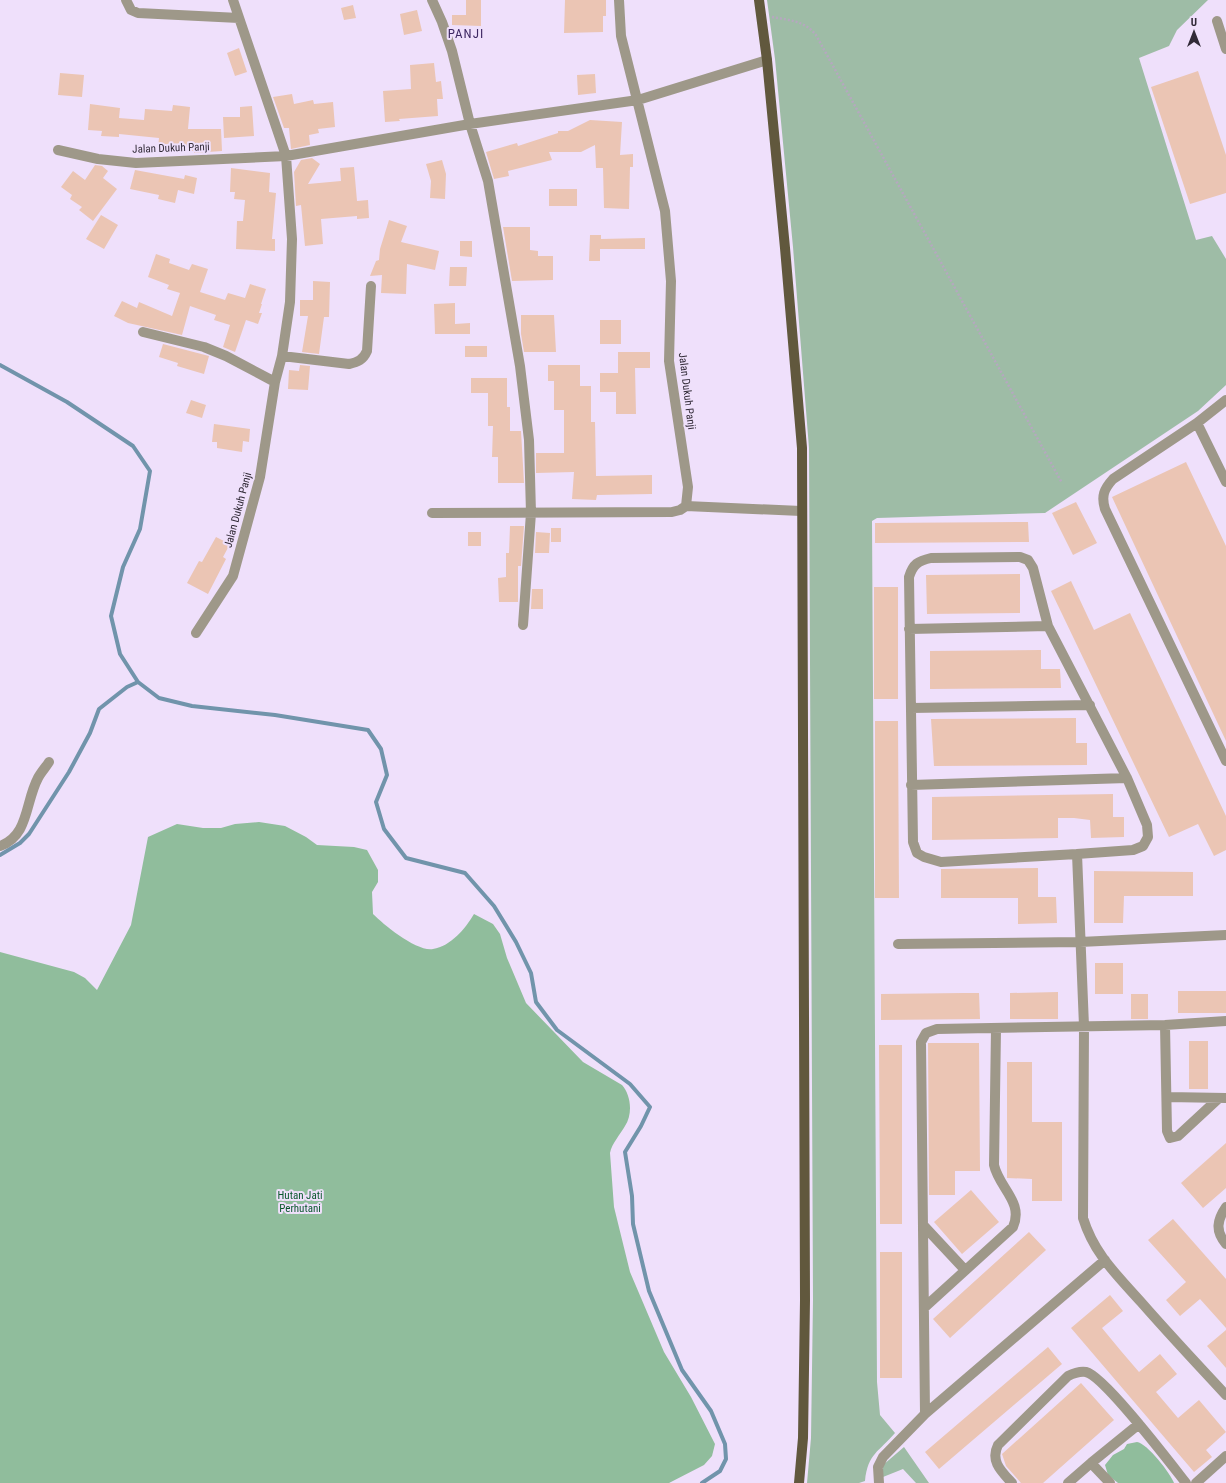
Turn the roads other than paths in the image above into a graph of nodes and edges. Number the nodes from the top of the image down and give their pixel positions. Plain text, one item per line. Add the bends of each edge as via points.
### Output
1 (126, 0) edge
2 (233, 0) edge
3 (432, 0) edge
4 (619, 0) edge
5 (759, 0) edge
6 (239, 18) junction
7 (1217, 21) dead end
8 (1226, 49) edge
9 (767, 60) junction
10 (638, 100) junction
11 (470, 124) junction
12 (58, 150) dead end
13 (286, 156) junction
14 (371, 286) dead end
15 (143, 332) dead end
16 (282, 356) junction
17 (275, 382) junction
18 (1226, 400) edge
19 (1197, 423) junction
20 (1226, 482) edge
21 (686, 506) junction
22 (801, 511) junction
23 (432, 513) dead end
24 (531, 513) junction
25 (523, 625) dead end
26 (1048, 626) junction
27 (909, 629) junction
28 (196, 633) dead end
29 (1090, 705) junction
30 (911, 708) junction
31 (1226, 761) edge
32 (49, 762) dead end
33 (1127, 778) junction
34 (911, 785) junction
35 (0, 846) edge
36 (1077, 854) junction
37 (1226, 935) edge
38 (1080, 942) junction
39 (898, 944) dead end
40 (1226, 1021) edge
41 (1165, 1025) junction
42 (1084, 1026) junction
43 (996, 1029) junction
44 (1167, 1097) junction
45 (1222, 1098) edge
46 (1226, 1207) edge
47 (924, 1226) junction
48 (1226, 1244) edge
49 (1105, 1260) junction
50 (965, 1270) junction
51 (924, 1307) junction
52 (1226, 1394) edge
53 (925, 1414) junction
54 (1139, 1424) junction
55 (1226, 1456) edge
56 (1091, 1464) junction
57 (799, 1483) edge
58 (879, 1483) edge
59 (1012, 1483) edge
60 (1068, 1483) edge
61 (1110, 1483) edge
62 (1186, 1483) edge
63 (1196, 1483) edge

1 - 6 street via 131,10 138,13
2 - 6 street, Jalan Dukuh Panji
3 - 11 street via 452,51
4 - 10 street via 622,36
5 - 9 main road
6 - 13 street, Jalan Dukuh Panji
7 - 8 street
9 - 10 street, Jalan Dukuh Panji
9 - 22 main road via 802,448
10 - 11 street, Jalan Dukuh Panji
10 - 21 street, Jalan Dukuh Panji via 665,211 671,281 669,361 688,487
11 - 13 street, Jalan Dukuh Panji
11 - 24 street via 488,181 520,366 529,440
12 - 13 street, Jalan Dukuh Panji via 98,159 136,163
13 - 16 street, Jalan Dukuh Panji via 292,239 290,302
14 - 16 street via 367,351 364,358 349,364
15 - 17 street via 204,347
16 - 17 street, Jalan Dukuh Panji
17 - 28 street, Jalan Dukuh Panji via 260,477 233,576
18 - 19 street
19 - 20 street
19 - 31 street via 1114,479 1106,487 1103,501
21 - 22 street
21 - 24 street via 672,512
22 - 57 main road via 805,1300 804,1438
23 - 24 street
24 - 25 street
26 - 27 street
26 - 27 street via 1033,568 1028,560 1020,557 931,558 918,561 912,567 909,577
26 - 29 street
27 - 30 street
29 - 30 street
29 - 33 street
30 - 34 street
32 - 35 street via 38,778 16,838
33 - 34 street
33 - 36 street via 1147,825 1148,837 1143,846 1133,850
34 - 36 street via 913,842 917,853 924,857 941,862
36 - 38 street
37 - 38 street
38 - 39 street
38 - 42 street
40 - 41 street
41 - 42 street
41 - 44 street
42 - 43 street
42 - 49 street via 1083,1218 1089,1237
43 - 47 street via 937,1029 926,1033 921,1042
43 - 50 street via 994,1165 996,1177 1012,1199 1016,1218 1013,1227
44 - 45 street
44 - 45 street via 1167,1131 1170,1138 1178,1136
46 - 48 street via 1219,1217 1218,1230
47 - 50 street
47 - 51 street
49 - 52 street
49 - 53 street
50 - 51 street
51 - 53 street
53 - 58 street via 883,1457 878,1467
54 - 56 street
54 - 59 street via 1097,1378 1087,1372 1077,1372 1068,1376 998,1445 994,1452 997,1466
54 - 62 street
55 - 63 street
56 - 60 street
56 - 61 street

